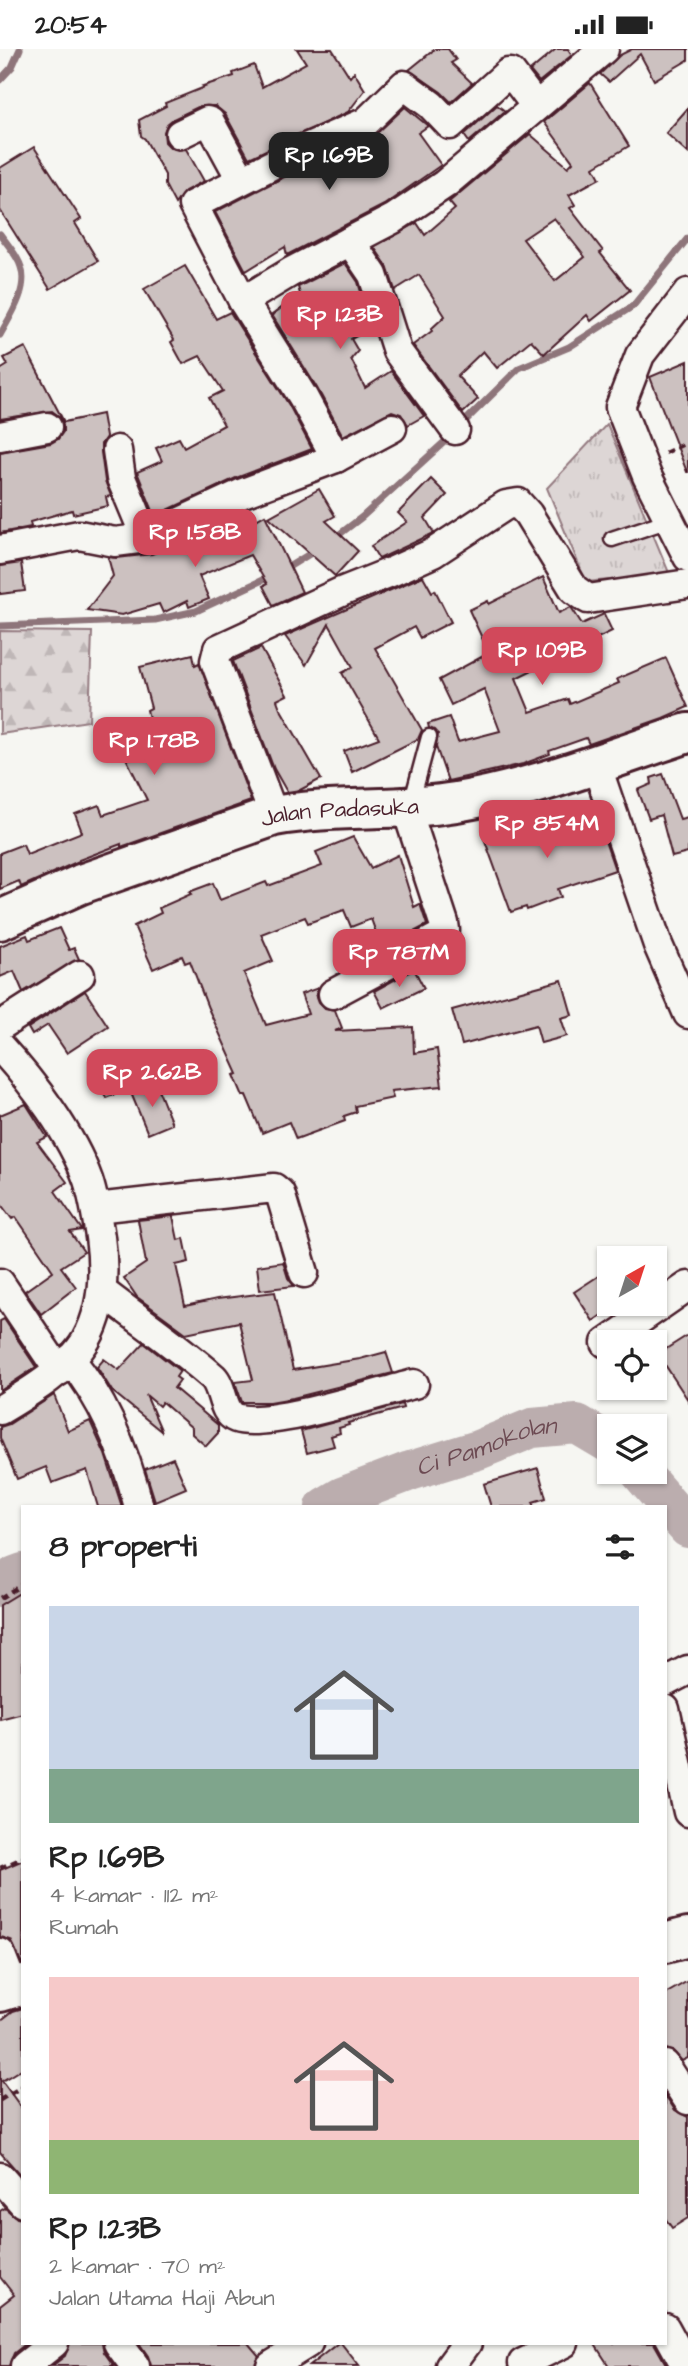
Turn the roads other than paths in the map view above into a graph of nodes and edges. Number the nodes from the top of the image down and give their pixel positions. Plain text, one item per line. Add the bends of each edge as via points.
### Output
1 (604, 49) edge
2 (536, 106) junction
3 (180, 134) dead end
4 (241, 179) junction
5 (350, 241) junction
6 (688, 293) edge
7 (243, 301) junction
8 (47, 427) dead end
9 (392, 429) dead end
10 (455, 430) dead end
11 (0, 436) edge
12 (117, 450) dead end
13 (336, 458) junction
14 (669, 520) junction
15 (146, 538) junction
16 (612, 539) dead end
17 (0, 550) edge
18 (688, 557) edge
19 (688, 585) edge
20 (688, 733) edge
21 (429, 737) dead end
22 (596, 764) junction
23 (410, 807) junction
24 (274, 816) junction
25 (0, 921) edge
26 (80, 975) dead end
27 (333, 994) dead end
28 (687, 1011) edge
29 (0, 1026) edge
30 (0, 1047) edge
31 (96, 1208) junction
32 (304, 1273) dead end
33 (0, 1283) edge
34 (688, 1286) edge
35 (103, 1292) junction
36 (625, 1330) edge
37 (64, 1365) junction
38 (414, 1384) dead end
39 (0, 1410) edge
40 (139, 1505) edge
41 (688, 1670) edge
42 (667, 1681) edge
43 (667, 1717) edge
44 (687, 1797) edge
45 (688, 1937) edge
46 (667, 1942) edge
47 (0, 1953) edge
48 (12, 1989) edge
49 (667, 2068) edge
50 (688, 2100) edge
51 (0, 2178) edge
52 (21, 2201) edge
53 (667, 2332) edge
54 (51, 2345) edge
55 (119, 2345) edge
56 (305, 2345) edge
57 (466, 2345) edge
58 (560, 2345) edge
59 (523, 2363) dead end
60 (25, 2366) edge
61 (135, 2366) edge
62 (271, 2366) edge
63 (450, 2366) edge
64 (686, 2366) edge

1 - 2 street
2 - 4 street via 508,73 450,125 404,85 366,122
2 - 5 street via 445,184
3 - 4 street via 211,122
4 - 7 street via 192,205
5 - 7 street
5 - 10 street via 373,275 397,351
6 - 14 street via 640,355 620,407
7 - 13 street
8 - 11 street
9 - 13 street
12 - 15 street via 121,478
13 - 15 street via 243,493
14 - 16 lane
14 - 18 street
15 - 17 street via 115,542 79,535
19 - 24 street via 588,599 574,589 518,503 506,505 433,553 218,649 215,661
20 - 22 street, Jalan Padasuka
21 - 23 lane
22 - 23 street, Jalan Padasuka via 492,794
22 - 28 street via 658,945
23 - 24 street, Jalan Padasuka
23 - 27 street via 445,930
24 - 25 street, Jalan Padasuka via 81,884
26 - 29 street
30 - 31 street via 48,1107 79,1160
31 - 32 street via 274,1188 280,1193
31 - 35 street
33 - 37 street
34 - 36 street
35 - 37 street via 85,1342
35 - 38 street via 215,1379 227,1409 236,1418 295,1415
37 - 39 street
37 - 40 street via 82,1373 112,1429
41 - 42 street
43 - 44 street
45 - 46 street
47 - 48 street
49 - 50 street
51 - 52 street
53 - 64 street
54 - 60 street
55 - 61 street
56 - 62 street
57 - 63 street
58 - 59 street

